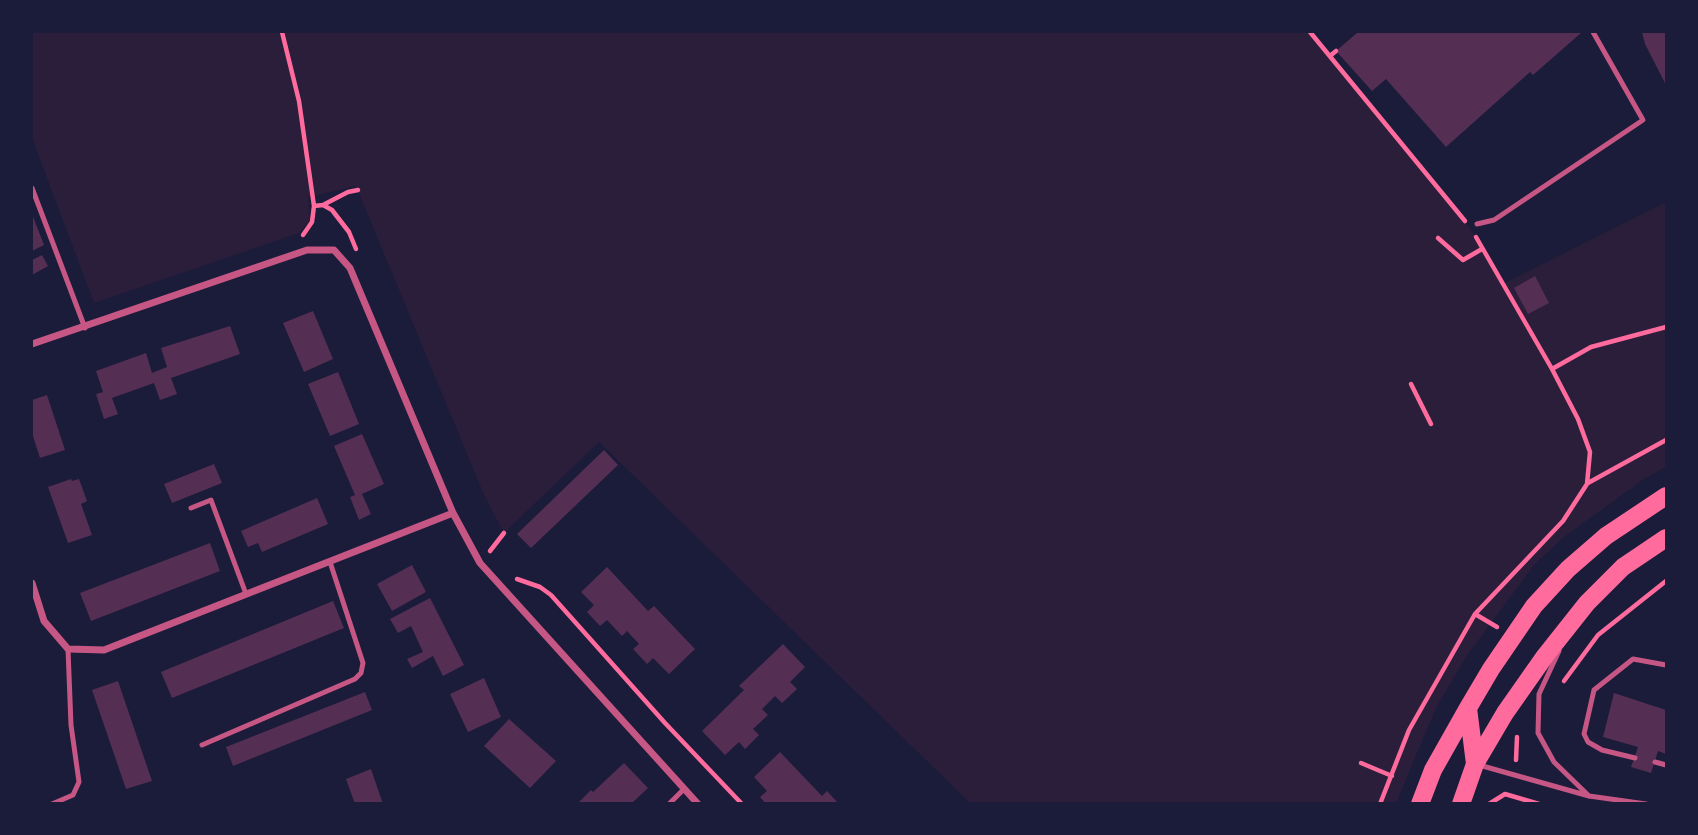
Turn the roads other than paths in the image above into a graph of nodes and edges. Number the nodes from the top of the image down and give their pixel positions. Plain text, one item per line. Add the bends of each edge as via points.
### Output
1 (1594, 32) edge
2 (32, 188) edge
3 (1476, 224) dead end
4 (85, 328) junction
5 (32, 344) edge
6 (1667, 496) edge
7 (191, 508) dead end
8 (453, 513) junction
9 (1667, 538) edge
10 (330, 562) junction
11 (32, 583) edge
12 (246, 594) junction
13 (1587, 603) junction
14 (68, 649) junction
15 (1667, 665) edge
16 (1468, 708) junction
17 (202, 745) dead end
18 (1634, 758) dead end
19 (1655, 762) dead end
20 (1475, 764) junction
21 (1667, 765) edge
22 (684, 789) junction
23 (1589, 796) junction
24 (52, 803) edge
25 (669, 803) edge
26 (698, 803) edge
27 (1420, 803) edge
28 (1461, 803) edge
29 (1646, 803) edge

1 - 3 lane via 1643,120 1494,220
2 - 4 lane
4 - 5 street
4 - 8 street via 307,250 334,250 351,268
6 - 16 main road via 1606,536 1568,569 1534,606
7 - 12 lane via 211,500
8 - 10 street
8 - 22 street via 480,563
9 - 13 main road via 1623,567
10 - 12 street
10 - 17 lane via 363,663 360,673
11 - 14 street via 44,621
12 - 14 street via 104,650
13 - 20 main road via 1545,656
13 - 23 lane via 1539,694 1538,733 1554,762
14 - 24 lane via 79,782 73,795
15 - 18 lane via 1633,659 1594,690 1584,734 1588,742
16 - 20 main road
16 - 27 main road via 1433,769
19 - 21 lane
20 - 23 lane
20 - 28 main road
22 - 25 lane
22 - 26 street
23 - 29 lane

